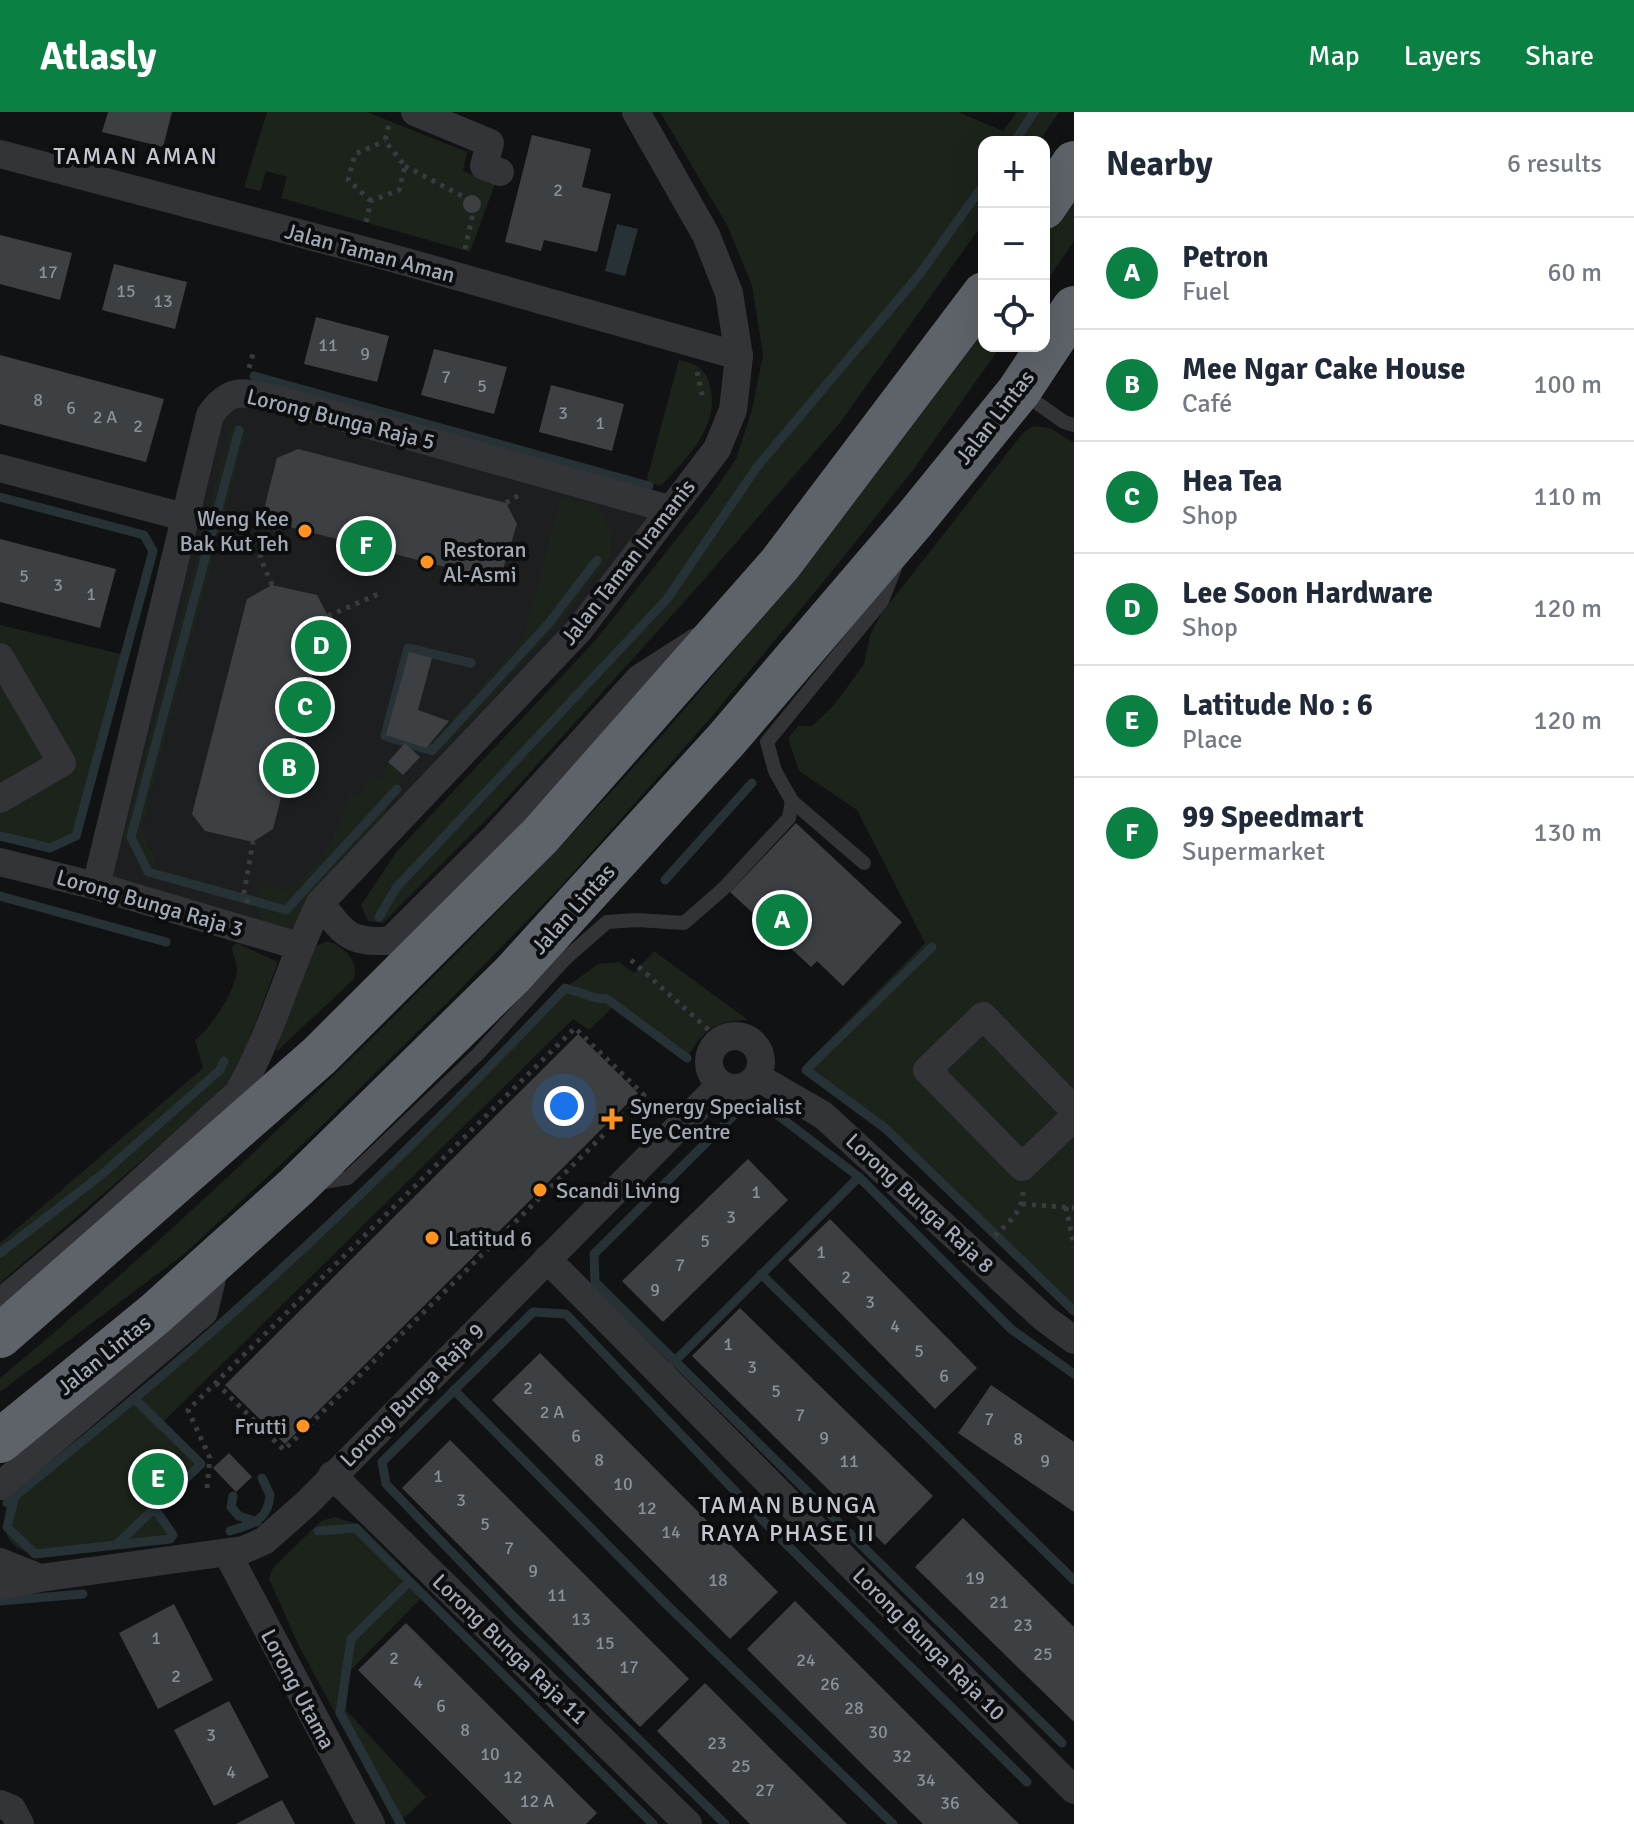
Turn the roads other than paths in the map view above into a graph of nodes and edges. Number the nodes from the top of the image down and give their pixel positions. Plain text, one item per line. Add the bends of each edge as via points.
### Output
1 (636, 112) edge
2 (403, 114) edge
3 (0, 154) edge
4 (1074, 163) edge
5 (500, 172) dead end
6 (1050, 198) edge
7 (978, 302) edge
8 (1074, 308) edge
9 (739, 356) junction
10 (1019, 391) junction
11 (1074, 425) edge
12 (0, 468) edge
13 (669, 509) junction
14 (184, 517) junction
15 (915, 519) junction
16 (729, 621) junction
17 (0, 657) edge
18 (0, 799) edge
19 (792, 801) junction
20 (0, 862) edge
21 (864, 863) dead end
22 (96, 886) junction
23 (320, 903) junction
24 (299, 946) junction
25 (757, 1077) junction
26 (720, 1085) junction
27 (1074, 1110) edge
28 (1074, 1117) edge
29 (296, 1187) junction
30 (217, 1257) junction
31 (547, 1259) junction
32 (0, 1303) edge
33 (155, 1314) junction
34 (0, 1336) edge
35 (1074, 1340) edge
36 (0, 1404) edge
37 (0, 1441) edge
38 (332, 1475) junction
39 (0, 1486) edge
40 (227, 1553) junction
41 (0, 1562) edge
42 (40, 1578) junction
43 (0, 1586) edge
44 (1074, 1790) edge
45 (0, 1804) edge
46 (20, 1824) edge
47 (371, 1824) edge
48 (688, 1824) edge

1 - 9 street, Jalan Taman Iramanis via 706,235 729,293
2 - 5 street via 490,143 484,166
3 - 9 street, Jalan Taman Aman
4 - 6 highway
7 - 16 highway via 780,564
8 - 10 highway, Jalan Lintas
9 - 13 street, Jalan Taman Iramanis via 733,410 717,449
10 - 11 lane
10 - 15 highway, Jalan Lintas
12 - 14 street
13 - 14 street, Lorong Bunga Raja 5 via 277,399 236,393 220,401 210,415
13 - 23 street, Jalan Taman Iramanis via 579,630
14 - 22 street, Lorong Bunga Raja 5
15 - 19 lane via 882,601 767,742
15 - 29 highway, Jalan Lintas via 726,740 512,975
16 - 23 street via 640,678 496,836 390,941 347,936
16 - 34 highway via 540,836 319,1056
17 - 18 street via 62,763
19 - 21 lane
19 - 29 lane via 789,818 693,916 684,923 607,922 348,1178
20 - 22 street, Lorong Bunga Raja 3
22 - 24 street, Lorong Bunga Raja 3
23 - 24 street, Jalan Taman Iramanis
24 - 32 street, Jalan Taman Iramanis via 259,1054 238,1093
25 - 26 street via 740,1089
25 - 26 street via 757,1047 740,1036 720,1040 709,1057 712,1077
25 - 35 street, Lorong Bunga Raja 8 via 823,1115
26 - 31 street, Lorong Bunga Raja 9
27 - 28 street via 983,1016 927,1070 1022,1167
29 - 30 highway, Jalan Lintas
30 - 33 highway, Jalan Lintas
30 - 39 street via 204,1312
31 - 38 street, Lorong Bunga Raja 9
31 - 44 street, Lorong Bunga Raja 10
33 - 36 highway
33 - 37 highway, Jalan Lintas
38 - 40 street, Lorong Bunga Raja 9 via 264,1541
38 - 48 street, Lorong Bunga Raja 11
40 - 42 street, Lorong Bunga Raja 9
40 - 47 street, Lorong Utama
41 - 42 street
42 - 43 street, Lorong Bunga Raja 9
45 - 46 street via 12,1809

